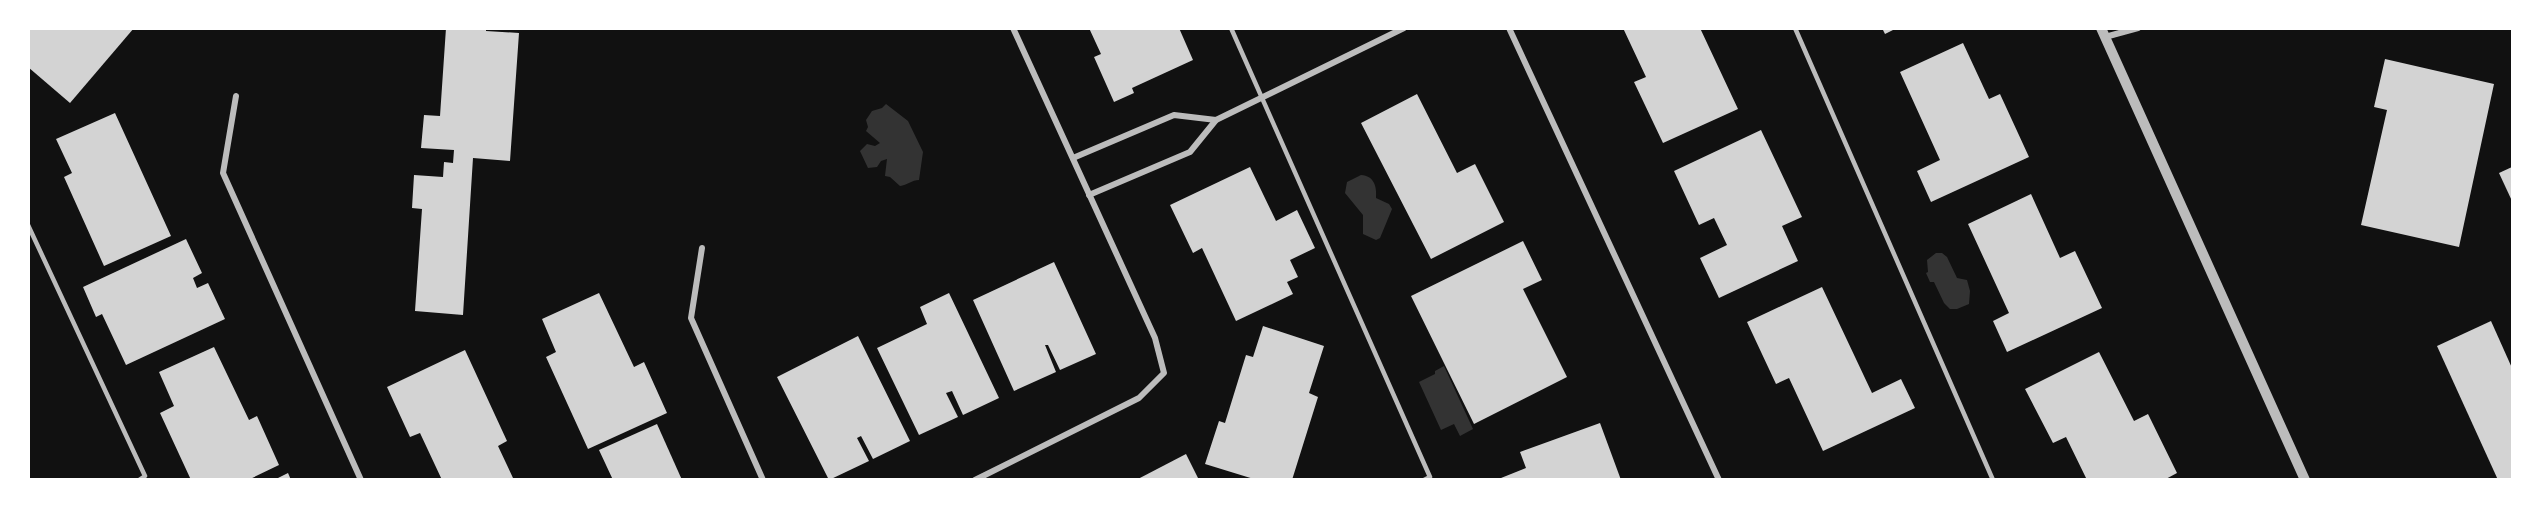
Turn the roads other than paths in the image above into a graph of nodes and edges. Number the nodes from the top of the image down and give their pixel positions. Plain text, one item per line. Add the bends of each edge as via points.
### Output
1 (1013, 28) edge
2 (1231, 28) edge
3 (1404, 28) edge
4 (1509, 28) edge
5 (1795, 28) edge
6 (2138, 28) edge
7 (2103, 33) edge
8 (236, 96) dead end
9 (1262, 97) junction
10 (1216, 120) junction
11 (1073, 158) junction
12 (1089, 195) junction
13 (28, 225) edge
14 (702, 248) dead end
15 (139, 480) edge
16 (361, 480) edge
17 (764, 480) edge
18 (975, 480) edge
19 (1424, 480) edge
20 (1719, 480) edge
21 (1992, 480) edge
22 (2305, 480) edge

1 - 11 street
2 - 9 lane
3 - 9 street
4 - 20 street
5 - 21 lane
6 - 7 street
7 - 22 street
8 - 16 street via 223,173
9 - 10 street
9 - 19 lane via 1430,477
10 - 11 street via 1174,115
10 - 12 street via 1190,152
11 - 12 street
12 - 18 street via 1155,338 1164,373 1139,398
13 - 15 lane via 145,476
14 - 17 street via 691,318

